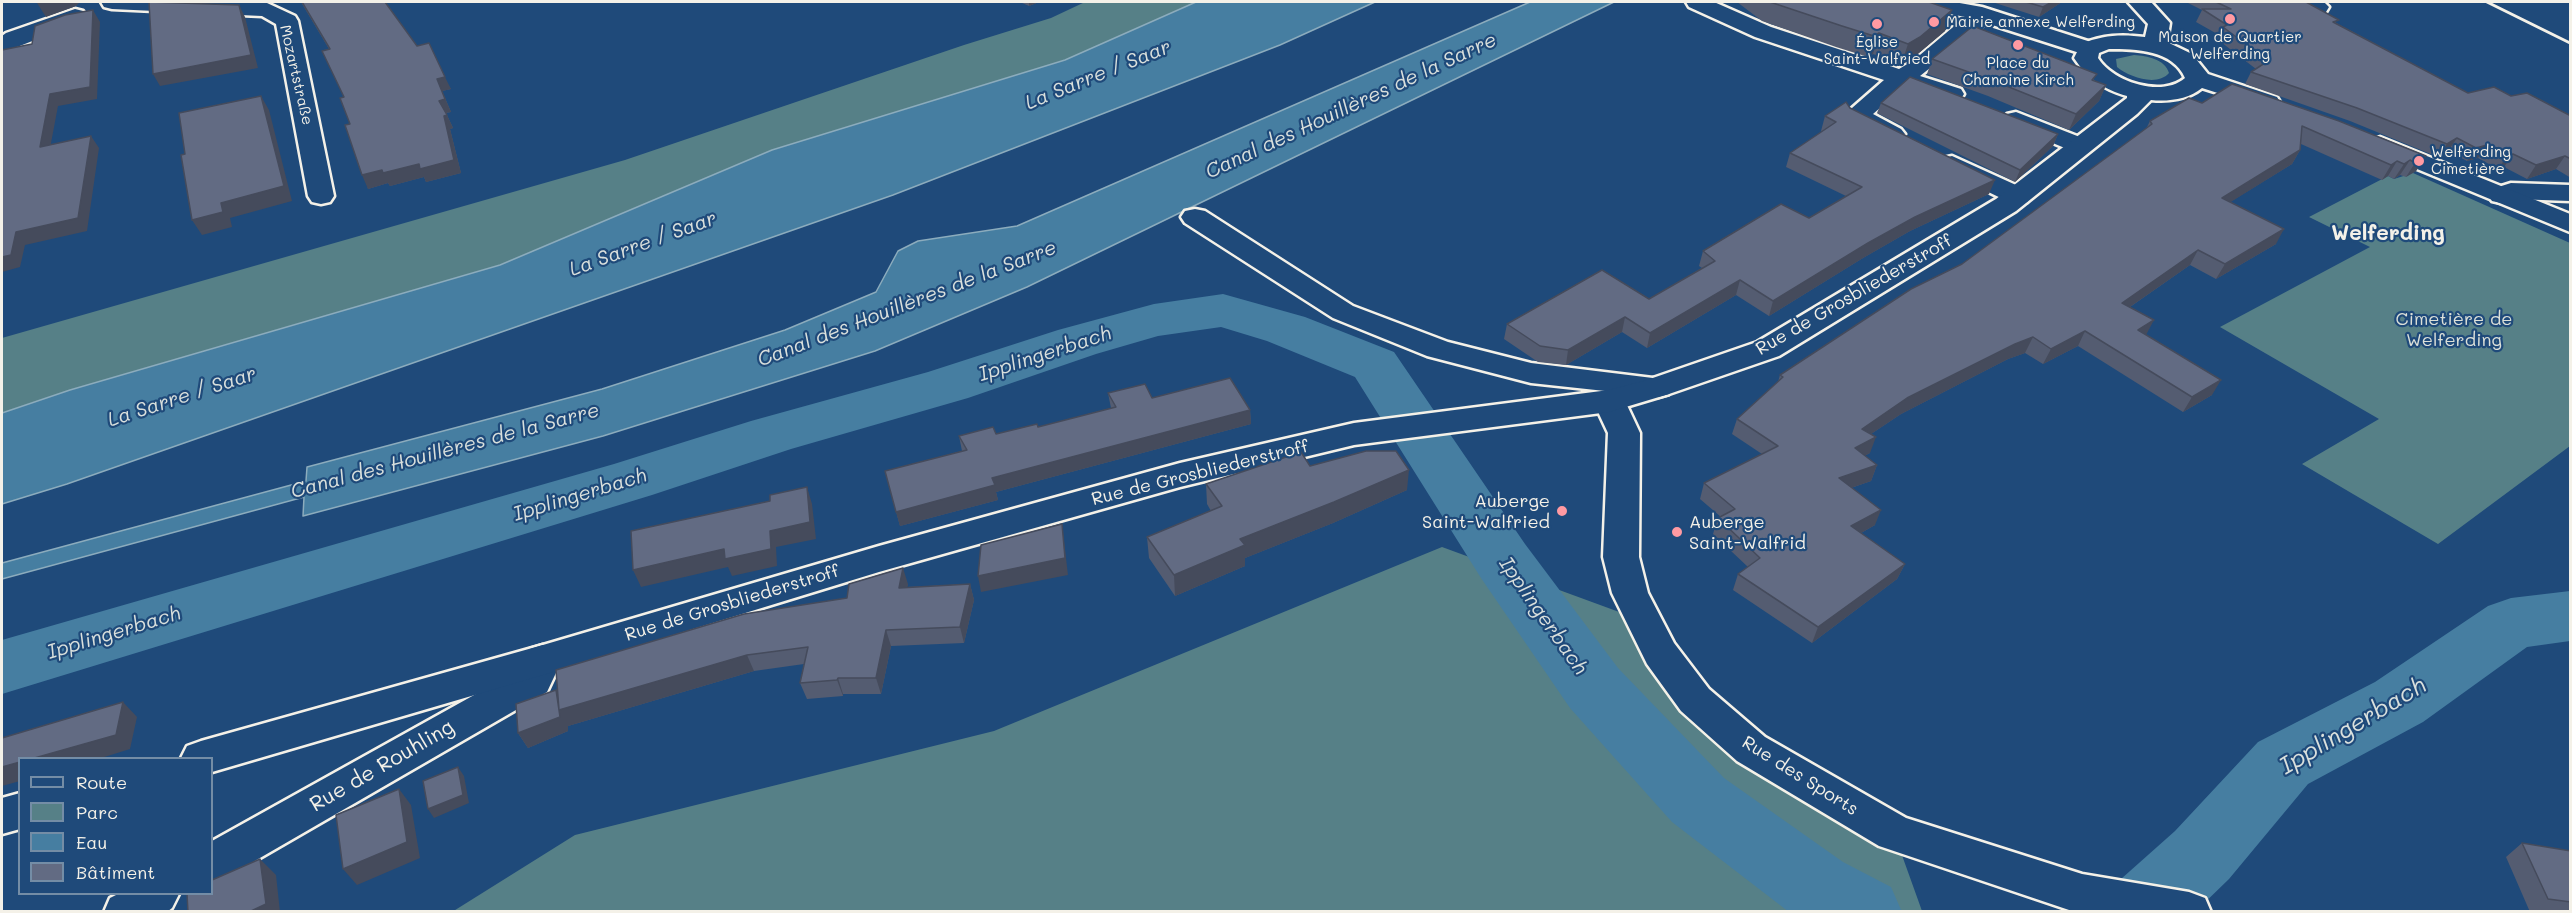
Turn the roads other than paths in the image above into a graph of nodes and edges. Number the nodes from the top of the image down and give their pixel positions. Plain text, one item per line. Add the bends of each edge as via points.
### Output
1 (113, 2) edge
2 (1924, 2) edge
3 (2139, 2) edge
4 (1707, 6) edge
5 (1981, 8) edge
6 (2, 46) edge
7 (2156, 47) junction
8 (2089, 49) junction
9 (1903, 76) junction
10 (2198, 79) junction
11 (2139, 91) junction
12 (2294, 112) edge
13 (2355, 136) edge
14 (2081, 146) junction
15 (2571, 193) edge
16 (2501, 195) junction
17 (321, 196) dead end
18 (2018, 196) junction
19 (1196, 217) dead end
20 (2571, 224) edge
21 (1658, 387) junction
22 (1609, 401) junction
23 (543, 660) junction
24 (208, 757) edge
25 (18, 812) edge
26 (2, 816) edge
27 (213, 862) edge
28 (155, 895) edge
29 (126, 912) edge
30 (2189, 912) edge

1 - 6 street via 14,38
1 - 17 street, Mozartstraße via 267,10 287,21
2 - 5 street
3 - 7 street via 2159,22
4 - 9 street via 1762,32
5 - 8 street
5 - 9 street via 1922,65
7 - 8 street via 2106,42
7 - 10 street via 2187,61
8 - 11 street via 2088,65 2096,73
9 - 14 street
9 - 18 street via 1856,115
10 - 11 street via 2192,87 2178,92
10 - 12 street
11 - 14 street, Rue de Grosbliederstroff via 2139,100
13 - 16 street
14 - 18 street, Rue de Grosbliederstroff
15 - 16 street via 2511,191
16 - 20 street
18 - 21 street, Rue de Grosbliederstroff via 1768,349
19 - 21 street via 1343,312 1438,349 1531,373
21 - 22 street, Rue de Grosbliederstroff
22 - 23 street, Rue de Grosbliederstroff via 1354,434 1180,475 879,559
22 - 30 street, Rue des Sports via 1624,434 1621,557 1630,593 1660,653 1695,700 1751,749 1894,833 2082,894
23 - 24 street, Rue de Grosbliederstroff
23 - 27 street, Rue de Rouhling via 533,681
25 - 26 street
28 - 29 street

